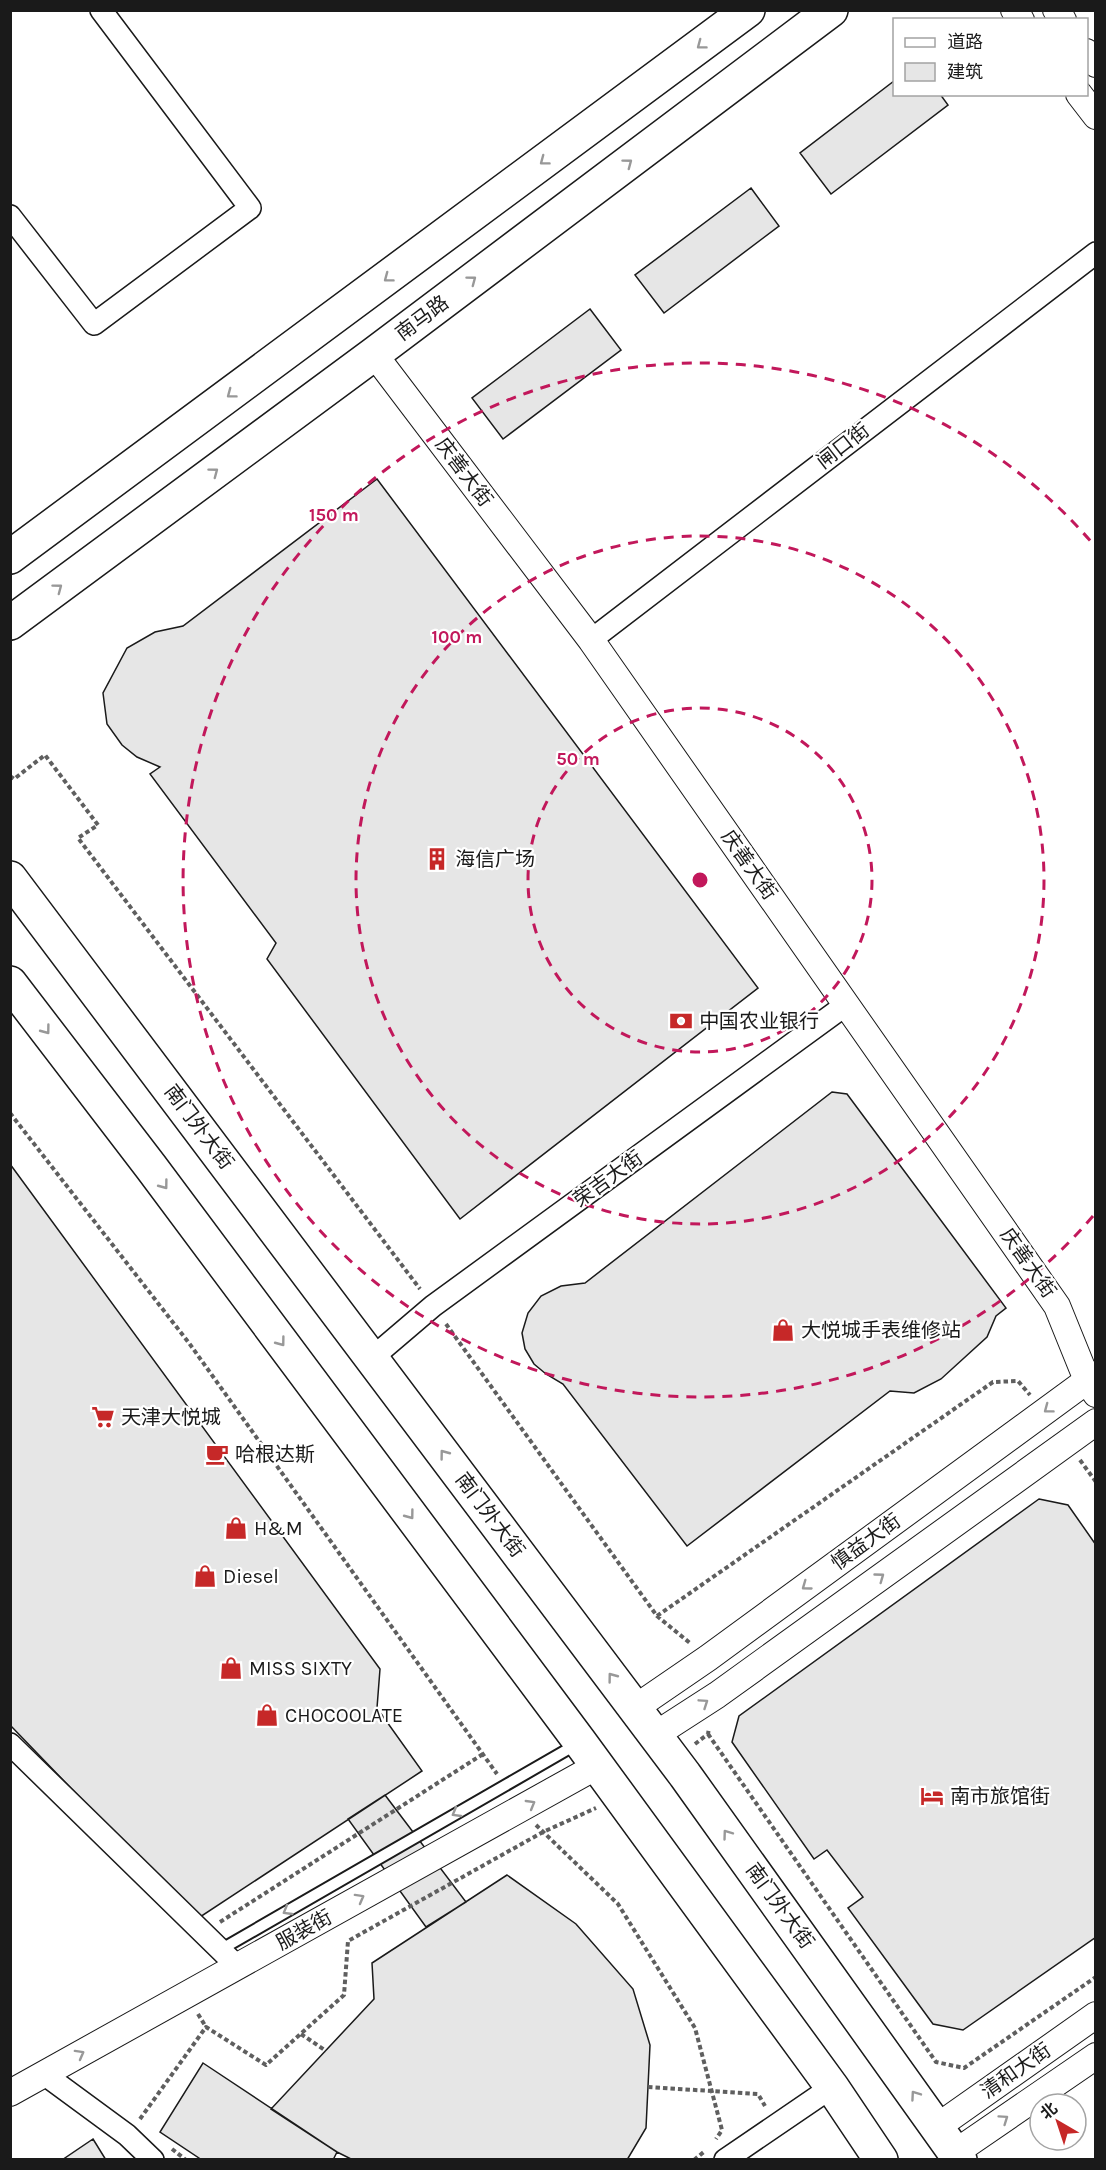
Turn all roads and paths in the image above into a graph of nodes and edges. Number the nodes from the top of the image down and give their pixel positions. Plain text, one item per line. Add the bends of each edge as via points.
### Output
1 (101, 10) edge
2 (748, 10) edge
3 (831, 10) edge
4 (1080, 96) edge
5 (1095, 116) edge
6 (10, 216) edge
7 (1095, 253) edge
8 (374, 354) junction
9 (10, 557) edge
10 (10, 623) edge
11 (591, 640) junction
12 (10, 776) edge
13 (10, 878) edge
14 (10, 984) edge
15 (847, 1005) junction
16 (10, 1113) edge
17 (433, 1306) junction
18 (372, 1358) junction
19 (1093, 1383) edge
20 (1045, 1412) junction
21 (1095, 1422) edge
22 (657, 1616) junction
23 (708, 1658) junction
24 (717, 1695) junction
25 (635, 1708) junction
26 (708, 1734) junction
27 (656, 1736) junction
28 (10, 1744) edge
29 (483, 1754) junction
30 (588, 1754) junction
31 (674, 1762) junction
32 (505, 1785) junction
33 (620, 1797) junction
34 (522, 1810) junction
35 (543, 1832) junction
36 (202, 1933) junction
37 (228, 1958) junction
38 (1095, 1977) edge
39 (1095, 2015) edge
40 (301, 2034) junction
41 (326, 2051) dead end
42 (1095, 2056) edge
43 (44, 2074) junction
44 (648, 2087) dead end
45 (832, 2087) junction
46 (712, 2091) junction
47 (10, 2093) edge
48 (137, 2124) dead end
49 (777, 2124) junction
50 (951, 2146) edge
51 (161, 2154) edge
52 (186, 2160) edge
53 (694, 2160) edge
54 (725, 2160) edge
55 (882, 2160) edge

1 - 6 street via 250,208 94,324
2 -> 9 main road
8 -> 3 main road, 南马路
4 - 5 street
7 - 11 street, 闸口街
10 -> 8 main road, 南马路
8 - 11 street, 庆善大街
11 - 15 street, 庆善大街
12 - 17 path via 14,780 45,755 98,825 78,838
13 - 18 main road, 南门外大街
14 -> 30 main road
15 - 17 street, 荣吉大街
15 - 19 street, 庆善大街 via 1057,1306
16 - 29 path via 189,1343
17 - 18 street, 荣吉大街
17 - 22 path
25 -> 18 main road, 南门外大街
19 -> 20 street, 慎益大街
20 - 22 path via 1018,1380 993,1382
20 -> 23 street, 慎益大街
24 -> 21 street, 慎益大街
22 - 23 path
23 - 25 street, 慎益大街
24 - 26 path
27 -> 24 street, 慎益大街
25 - 27 main road, 南门外大街
26 - 31 path
26 - 38 path via 936,2062 964,2068
27 - 31 main road, 南门外大街
28 - 36 street
29 - 32 path
29 - 36 path
30 - 32 lane
30 - 33 main road
34 -> 30 street, 服装街
50 -> 31 main road, 南门外大街
32 -> 37 lane
33 - 35 path
33 - 45 main road
34 - 35 path
37 -> 34 street, 服装街
35 - 40 path via 348,1941 344,1995
35 - 46 path via 618,1904 695,2028
36 - 37 street
43 -> 37 street, 服装街
39 - 50 street, 清和大街
40 - 41 path
40 - 48 path via 266,2066 206,2027
50 -> 42 street, 清和大街
43 - 47 street, 服装街
43 - 51 street
44 - 46 path
45 - 49 street
45 - 55 main road
46 - 49 path via 758,2094
46 - 53 path via 722,2130
49 - 54 street
51 - 52 path

